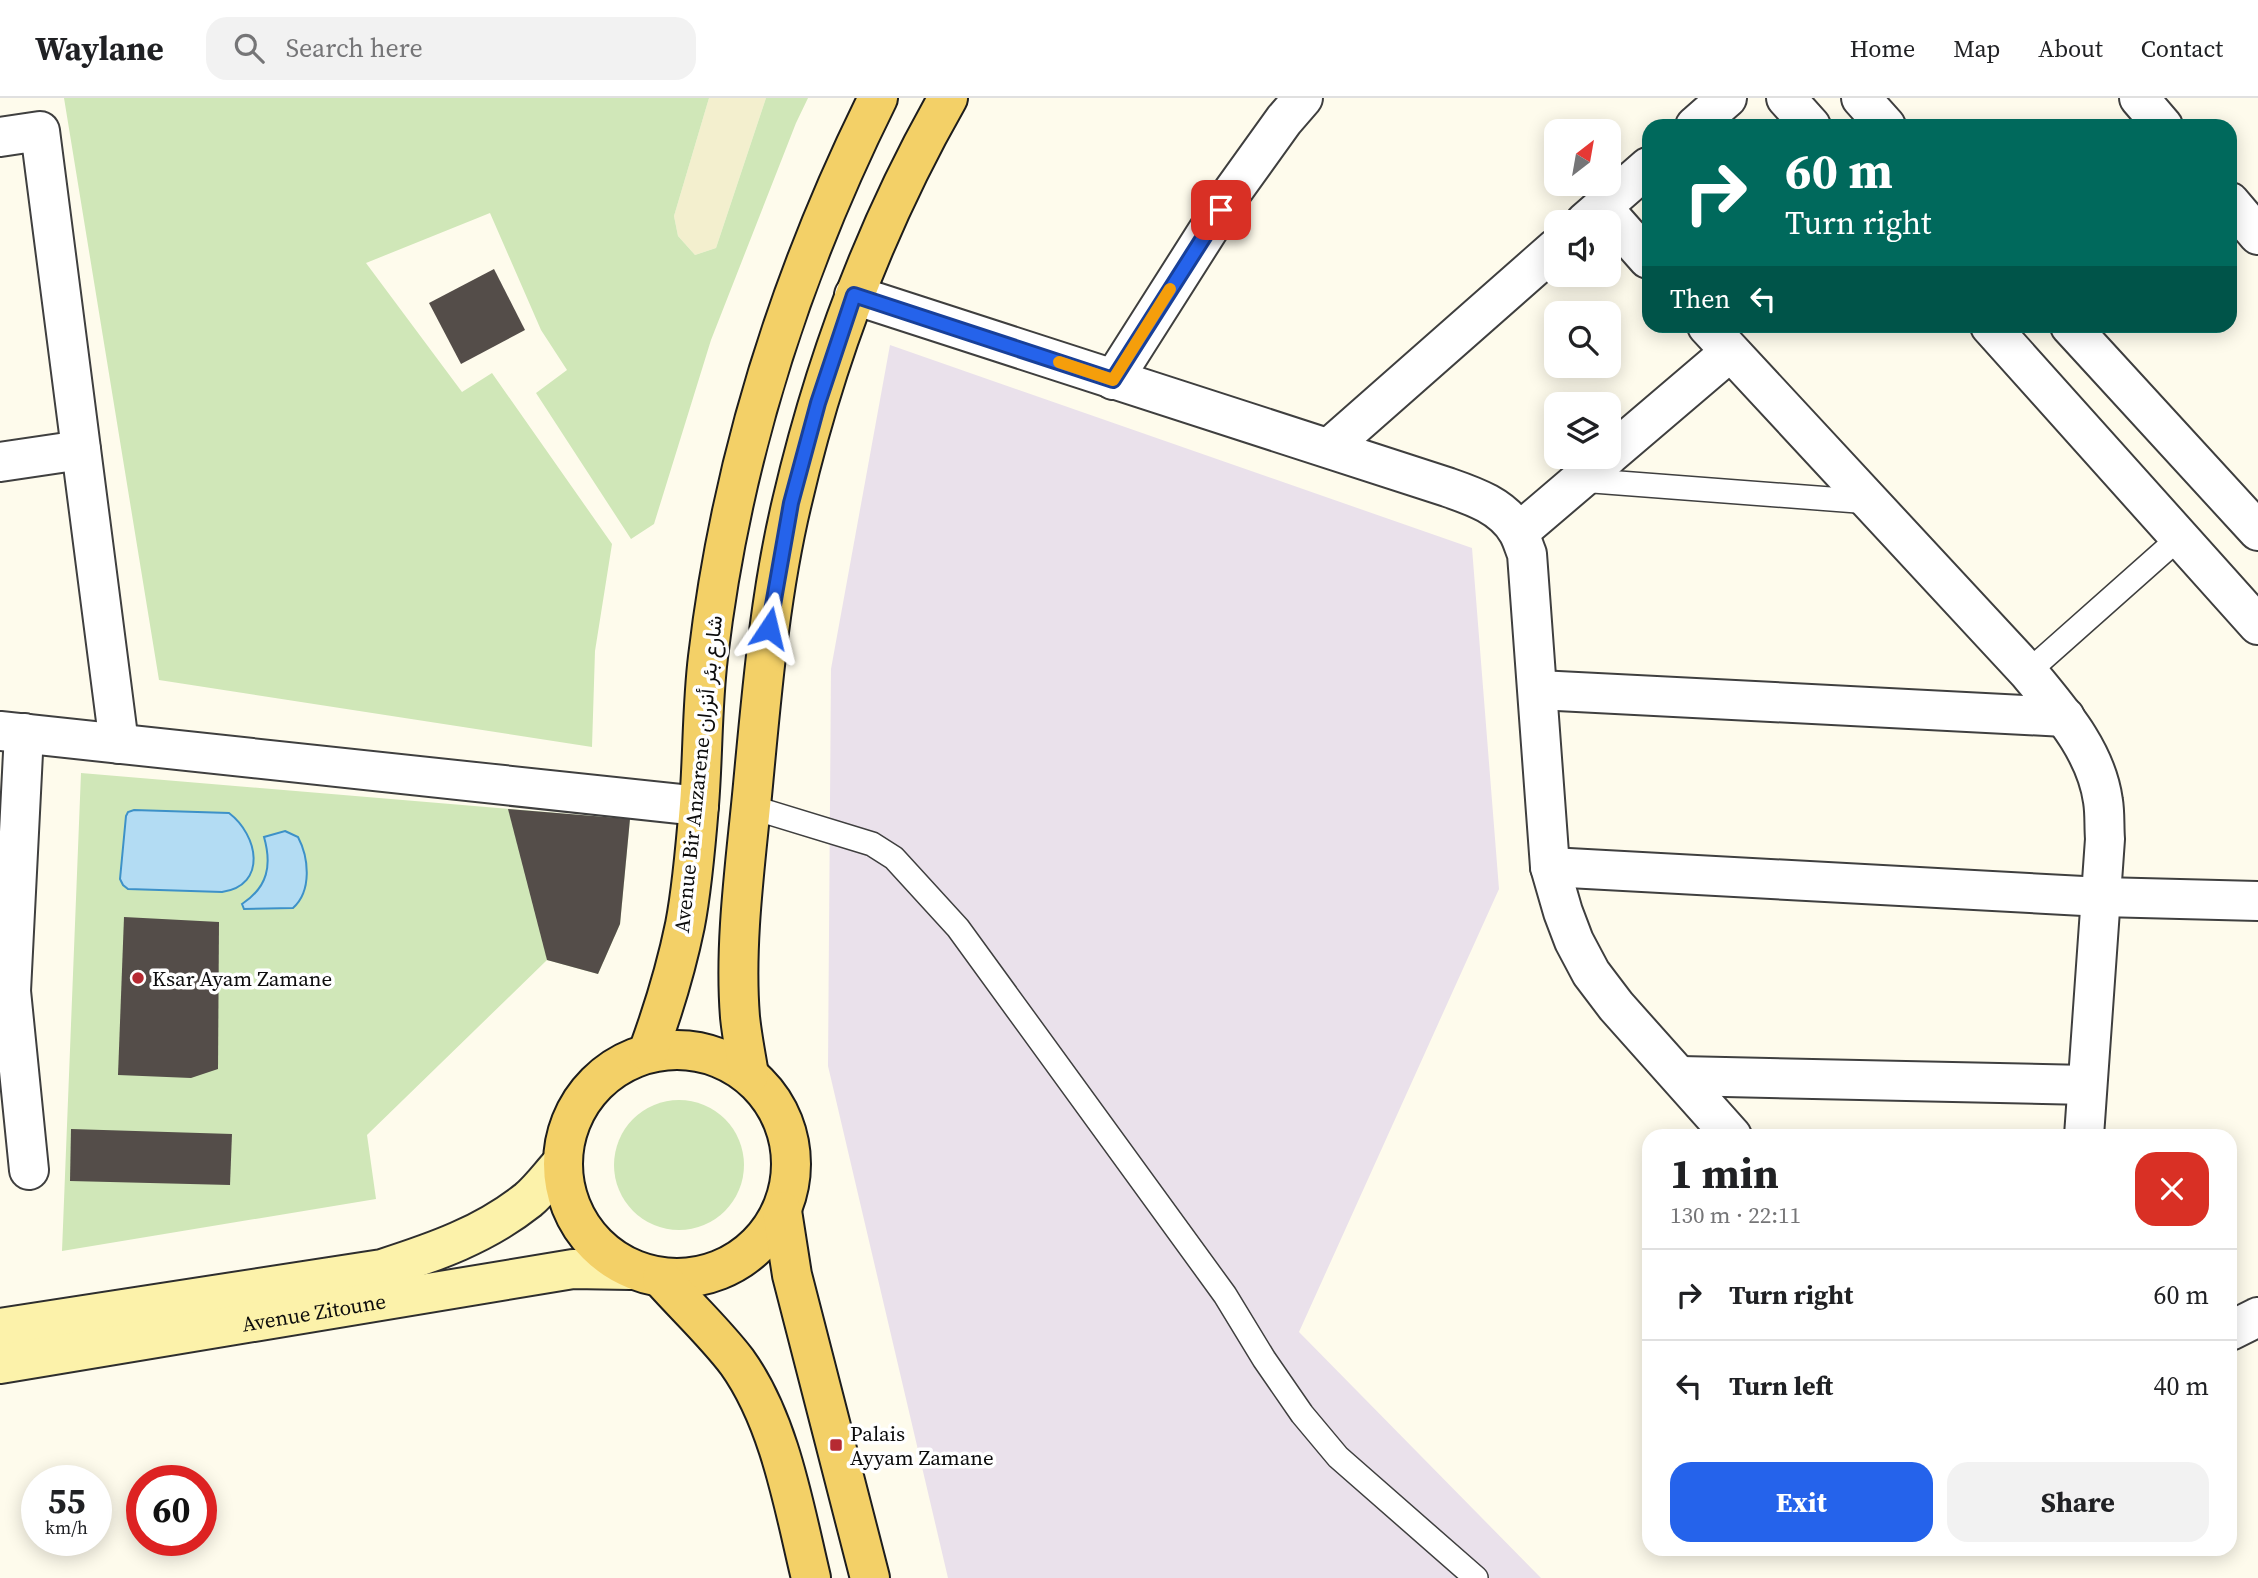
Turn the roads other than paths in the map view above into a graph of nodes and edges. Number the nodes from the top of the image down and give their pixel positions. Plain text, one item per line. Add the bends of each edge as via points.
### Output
1 (878, 98) edge
2 (948, 98) edge
3 (1303, 98) edge
4 (1727, 98) edge
5 (1786, 98) edge
6 (1861, 98) edge
7 (2139, 98) edge
8 (1703, 119) edge
9 (1805, 119) edge
10 (1880, 119) edge
11 (2157, 119) edge
12 (0, 137) edge
13 (1642, 172) edge
14 (1600, 210) edge
15 (2237, 210) edge
16 (2258, 234) edge
17 (1621, 237) edge
18 (1642, 254) edge
19 (1544, 259) edge
20 (854, 295) junction
21 (1996, 333) edge
22 (2076, 333) edge
23 (1718, 339) edge
24 (1113, 380) junction
25 (1621, 440) edge
26 (1329, 449) junction
27 (81, 450) junction
28 (0, 462) edge
29 (1621, 467) edge
30 (1592, 469) edge
31 (1870, 502) junction
32 (2258, 531) edge
33 (1518, 532) junction
34 (2180, 537) junction
35 (2258, 625) edge
36 (2028, 672) junction
37 (1538, 690) junction
38 (2065, 717) junction
39 (12, 732) edge
40 (119, 744) junction
41 (699, 806) junction
42 (751, 807) junction
43 (1550, 867) junction
44 (2102, 897) junction
45 (2258, 901) edge
46 (6, 991) edge
47 (648, 1052) junction
48 (749, 1075) junction
49 (1681, 1076) junction
50 (2087, 1085) junction
51 (1726, 1129) edge
52 (2084, 1129) edge
53 (561, 1164) junction
54 (29, 1170) dead end
55 (782, 1211) junction
56 (646, 1274) junction
57 (2258, 1317) edge
58 (0, 1328) edge
59 (2237, 1328) edge
60 (0, 1364) edge
61 (811, 1578) edge
62 (870, 1578) edge
63 (1476, 1578) edge

1 - 41 main road, Avenue Bir Anzarene شارع بئر أنزران via 815,237 749,436 727,528 708,659
2 - 20 main road via 880,229
3 - 24 street via 1233,191
4 - 8 street
5 - 9 street
6 - 10 street
7 - 11 street
12 - 27 street via 40,131
13 - 14 street
15 - 16 street
17 - 18 street
19 - 26 street
20 - 24 street
20 - 42 main road via 791,503 769,628
21 - 34 street
22 - 32 street
23 - 25 street
23 - 31 street
24 - 26 street
26 - 33 street via 1482,499
27 - 28 street
27 - 40 street
29 - 31 lane
30 - 33 street
31 - 36 street
33 - 37 street via 1527,554
34 - 35 street
34 - 36 lane
36 - 38 street
37 - 38 street
37 - 43 street
38 - 44 street via 2095,770 2103,800
39 - 40 street
39 - 46 street
40 - 41 street
41 - 47 main road, Avenue Bir Anzarene شارع بئر أنزران via 685,924
42 - 48 main road via 739,960 740,1018
42 - 63 lane via 872,844 894,858 966,939 1225,1295 1302,1414 1338,1457
43 - 44 street
43 - 49 street via 1574,942 1591,973
44 - 45 street
44 - 50 street
46 - 54 street
47 - 48 main road via 684,1049 719,1057
47 - 53 main road via 613,1068 586,1093 567,1127
48 - 55 main road via 774,1104 789,1138 792,1175
49 - 50 street
49 - 51 street
50 - 52 street
53 - 56 main road via 566,1197 580,1227 602,1252
53 - 58 main road, Avenue Zitoune via 530,1198 491,1227 382,1269
55 - 56 main road via 762,1242 733,1264 699,1278
55 - 62 main road via 792,1275
56 - 60 main road, Avenue Zitoune via 573,1269
56 - 61 main road via 737,1362 760,1401 775,1436
57 - 59 street

